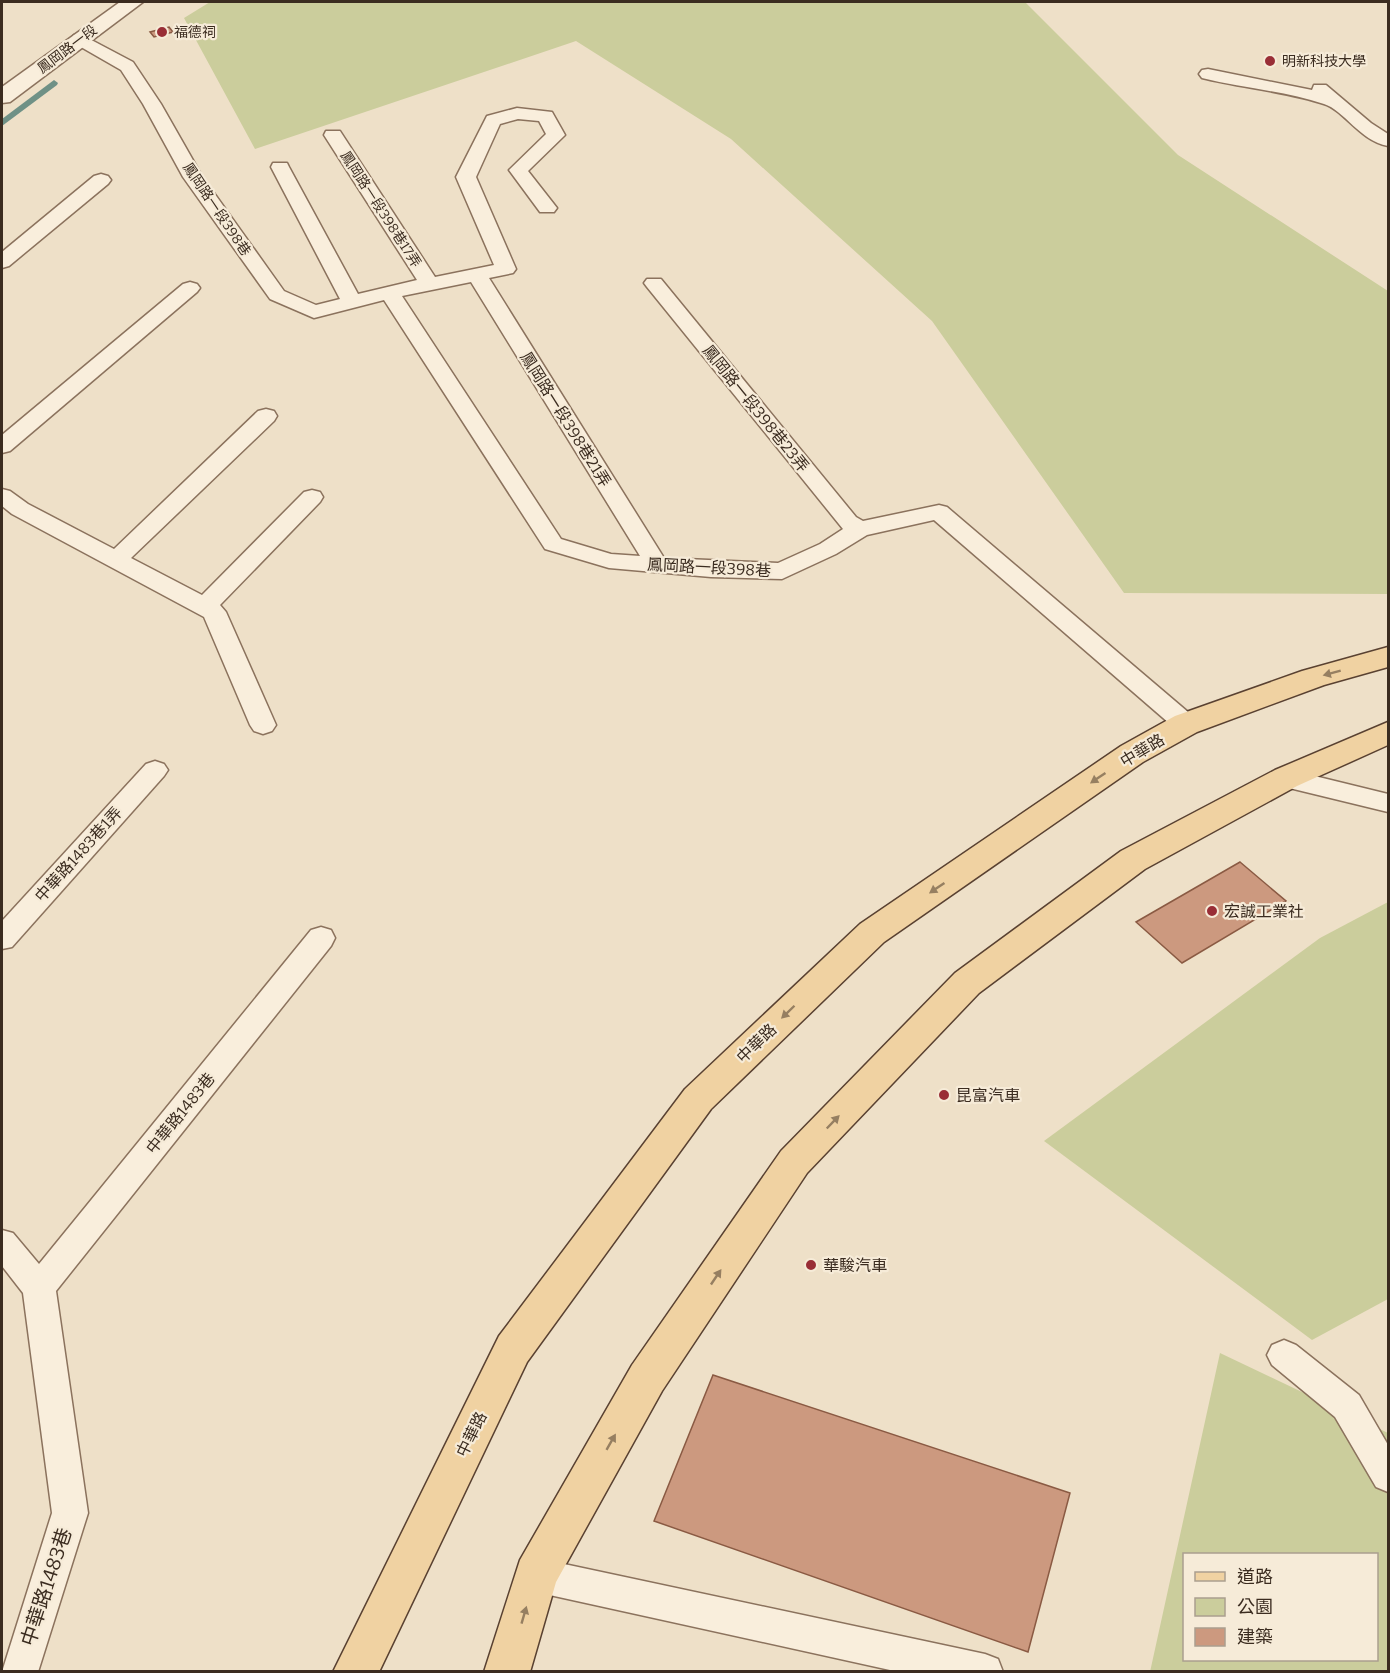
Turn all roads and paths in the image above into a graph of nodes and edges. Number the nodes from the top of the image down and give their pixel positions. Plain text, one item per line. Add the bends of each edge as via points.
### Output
1 (133, 2) edge
2 (80, 39) junction
3 (1208, 74) dead end
4 (2, 97) edge
5 (333, 135) dead end
6 (1389, 141) edge
7 (280, 167) dead end
8 (101, 180) dead end
9 (547, 208) dead end
10 (2, 262) edge
11 (476, 274) junction
12 (654, 283) dead end
13 (429, 284) junction
14 (190, 288) dead end
15 (389, 292) junction
16 (352, 302) junction
17 (266, 416) dead end
18 (2, 446) edge
19 (2, 496) edge
20 (312, 497) dead end
21 (860, 529) junction
22 (116, 560) junction
23 (657, 565) junction
24 (204, 607) junction
25 (1389, 657) edge
26 (1186, 724) junction
27 (263, 725) dead end
28 (1389, 734) edge
29 (155, 770) dead end
30 (1286, 778) junction
31 (1389, 803) edge
32 (321, 938) dead end
33 (2, 939) edge
34 (2, 1244) edge
35 (39, 1288) junction
36 (1284, 1355) dead end
37 (1389, 1476) edge
38 (536, 1575) junction
39 (20, 1671) edge
40 (355, 1671) edge
41 (507, 1671) edge
42 (985, 1671) edge

1 - 2 street, 鳳岡路一段
2 - 4 street, 鳳岡路一段
2 - 16 lane, 鳳岡路一段398巷 via 128,66 193,177 277,295 314,312
3 - 6 lane via 1326,94 1364,127
5 - 13 lane, 鳳岡路一段398巷17弄
7 - 16 lane
8 - 10 lane
9 - 11 lane, 鳳岡路一段398巷 via 518,170 556,135 546,116 517,113 493,120 466,177 506,269
11 - 13 lane, 鳳岡路一段398巷
11 - 23 lane, 鳳岡路一段398巷21弄
12 - 21 lane, 鳳岡路一段398巷23弄 via 848,522
13 - 15 lane, 鳳岡路一段398巷
14 - 18 lane
15 - 16 lane, 鳳岡路一段398巷
15 - 23 lane, 鳳岡路一段398巷 via 554,544 609,561
17 - 22 lane
19 - 22 lane
20 - 24 lane
21 - 23 lane, 鳳岡路一段398巷 via 782,571
21 - 26 lane, 鳳岡路一段398巷 via 939,512
22 - 24 lane
24 - 27 lane via 214,612
25 -> 26 main road, 中華路 via 1313,678
26 -> 40 main road, 中華路 via 1132,754 872,933 698,1099 513,1349
28 - 30 main road
29 - 33 lane, 中華路1483巷1弄
30 - 31 lane
38 -> 30 main road via 647,1378 794,1162 967,983 1134,860
32 - 35 lane, 中華路1483巷
34 - 35 lane
35 - 39 lane, 中華路1483巷 via 70,1513
36 - 37 lane via 1347,1406
41 -> 38 main road
38 - 42 lane

